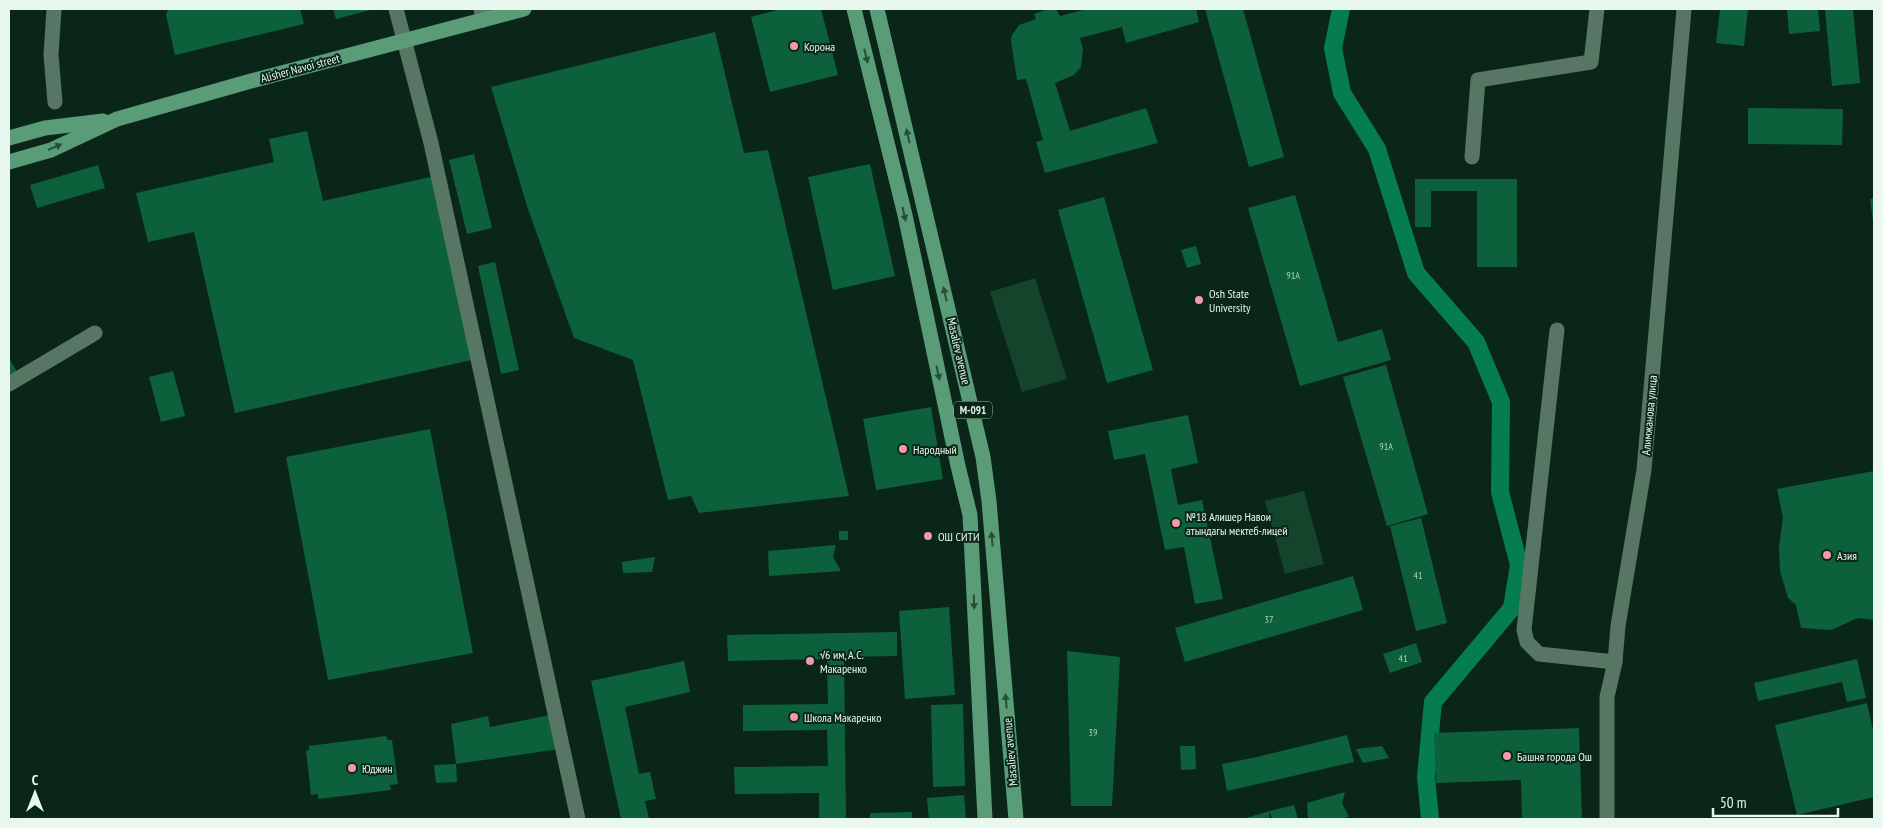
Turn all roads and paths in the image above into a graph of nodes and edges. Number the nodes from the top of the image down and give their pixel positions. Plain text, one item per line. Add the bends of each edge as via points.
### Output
1 (54, 9) edge
2 (396, 9) edge
3 (524, 9) edge
4 (854, 9) edge
5 (878, 9) edge
6 (1597, 9) edge
7 (1684, 9) edge
8 (482, 14) edge
9 (403, 40) junction
10 (55, 102) dead end
11 (117, 119) junction
12 (9, 138) edge
13 (1472, 157) dead end
14 (9, 162) edge
15 (1557, 330) dead end
16 (95, 333) dead end
17 (9, 384) edge
18 (1615, 662) junction
19 (578, 819) edge
20 (985, 819) edge
21 (1016, 819) edge
22 (1607, 819) edge

1 - 10 street via 51,55
2 - 9 street
3 - 8 main road, Alisher Navoi street
4 -> 20 main road, Masaliev avenue / М-091 via 905,215 970,515
21 -> 5 main road, Masaliev avenue / М-091 via 983,457
6 - 13 street via 1590,62 1478,80
7 - 18 street, Алимжанова улица via 1644,470
8 - 9 main road, Alisher Navoi street
9 - 11 main road, Alisher Navoi street
9 - 19 street via 437,171
11 - 12 main road, Alisher Navoi street via 45,128
14 -> 11 main road, Alisher Navoi street via 51,150
15 - 18 street via 1524,630 1527,642 1538,654
16 - 17 street
18 - 22 street, Алимжанова улица via 1607,696

